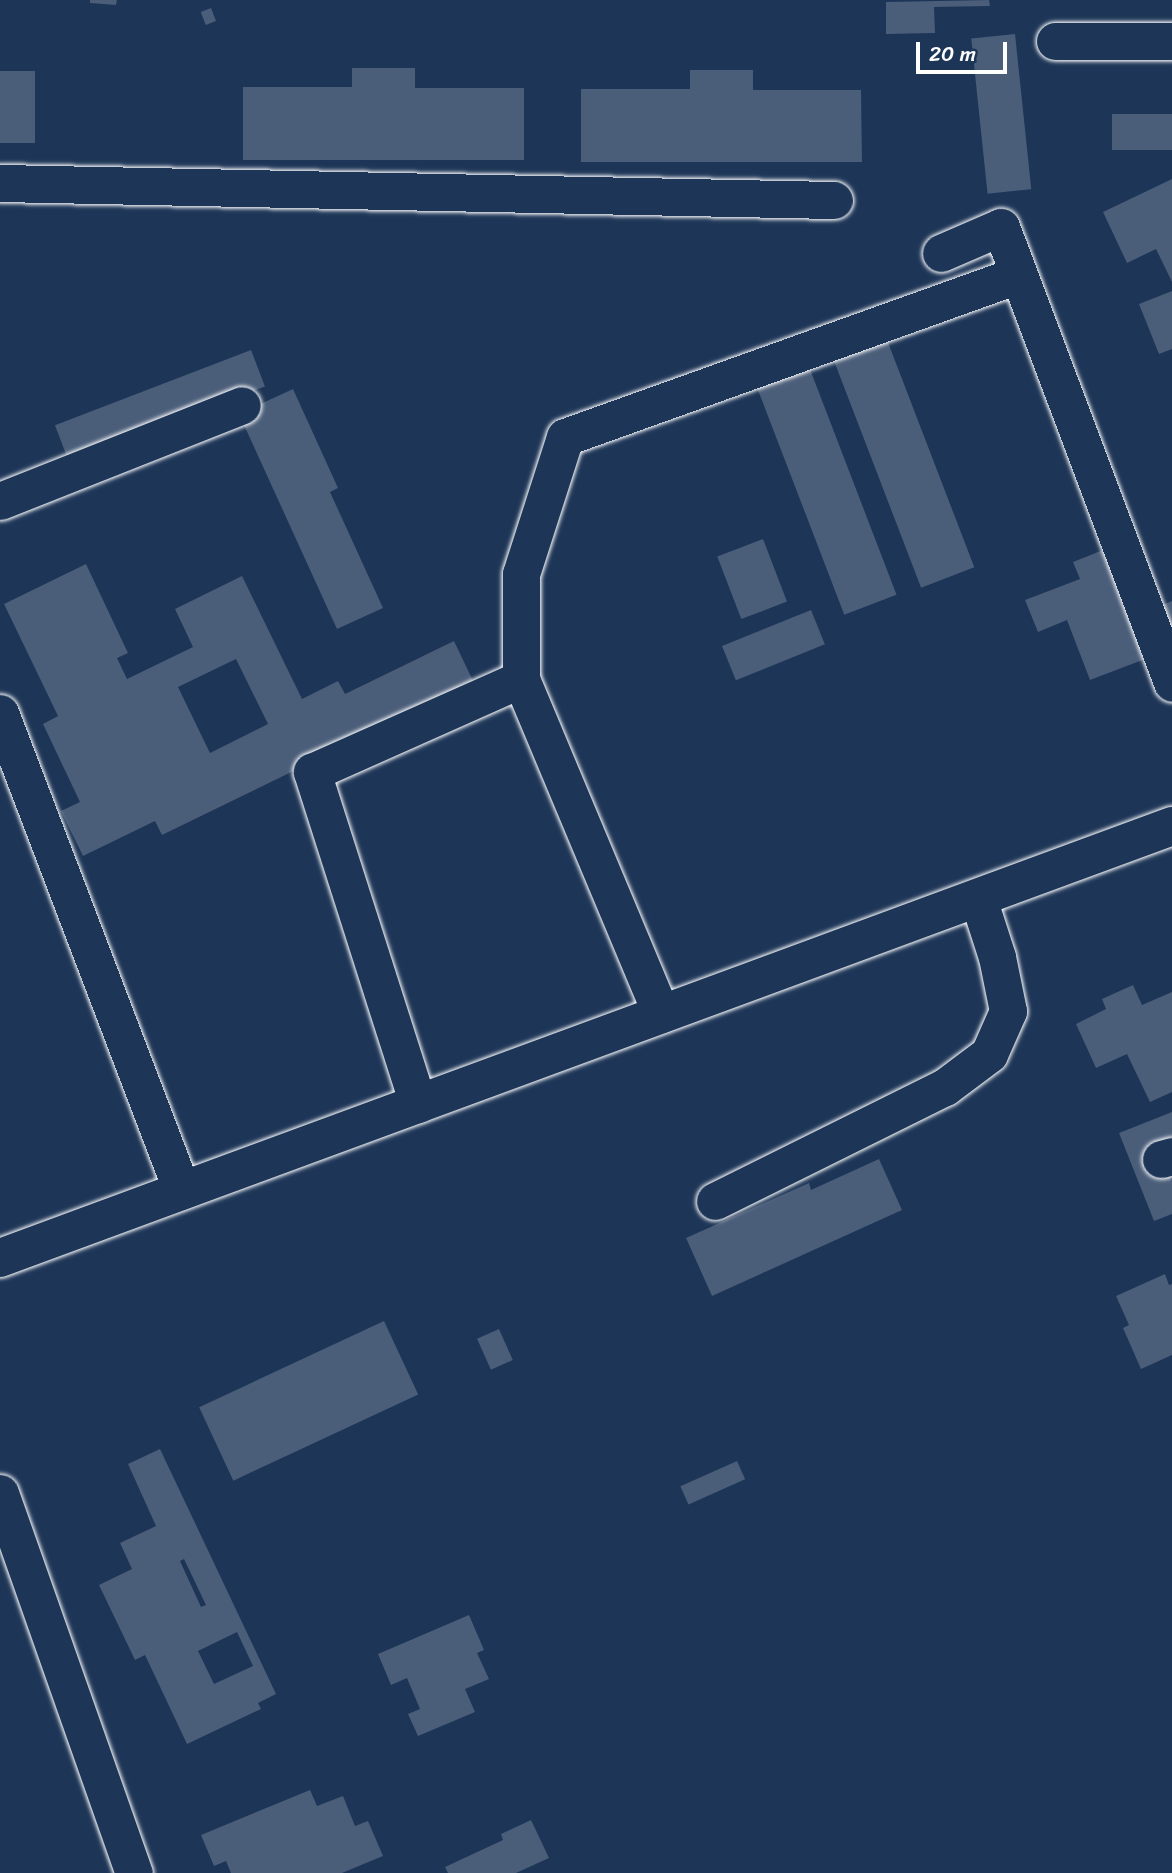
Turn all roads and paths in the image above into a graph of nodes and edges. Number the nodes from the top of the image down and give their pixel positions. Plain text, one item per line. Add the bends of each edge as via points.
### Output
1 (1055, 41) dead end
2 (1172, 41) edge
3 (0, 183) edge
4 (834, 200) dead end
5 (941, 253) dead end
6 (1019, 274) junction
7 (242, 405) dead end
8 (0, 501) edge
9 (521, 679) junction
10 (1172, 684) edge
11 (0, 713) edge
12 (1172, 826) edge
13 (978, 898) junction
14 (662, 1014) junction
15 (418, 1104) junction
16 (182, 1191) junction
17 (715, 1201) dead end
18 (0, 1258) edge
19 (0, 1493) edge
20 (134, 1873) edge

1 - 2 street
3 - 4 street
5 - 6 street via 1001,227
6 - 9 street via 565,437 521,574
6 - 10 street
7 - 8 street
9 - 14 street
9 - 15 street via 312,772
11 - 16 street
12 - 13 street
13 - 14 street
13 - 17 street via 1008,1011 989,1054 945,1087
14 - 15 street
15 - 16 street
16 - 18 street
19 - 20 street

